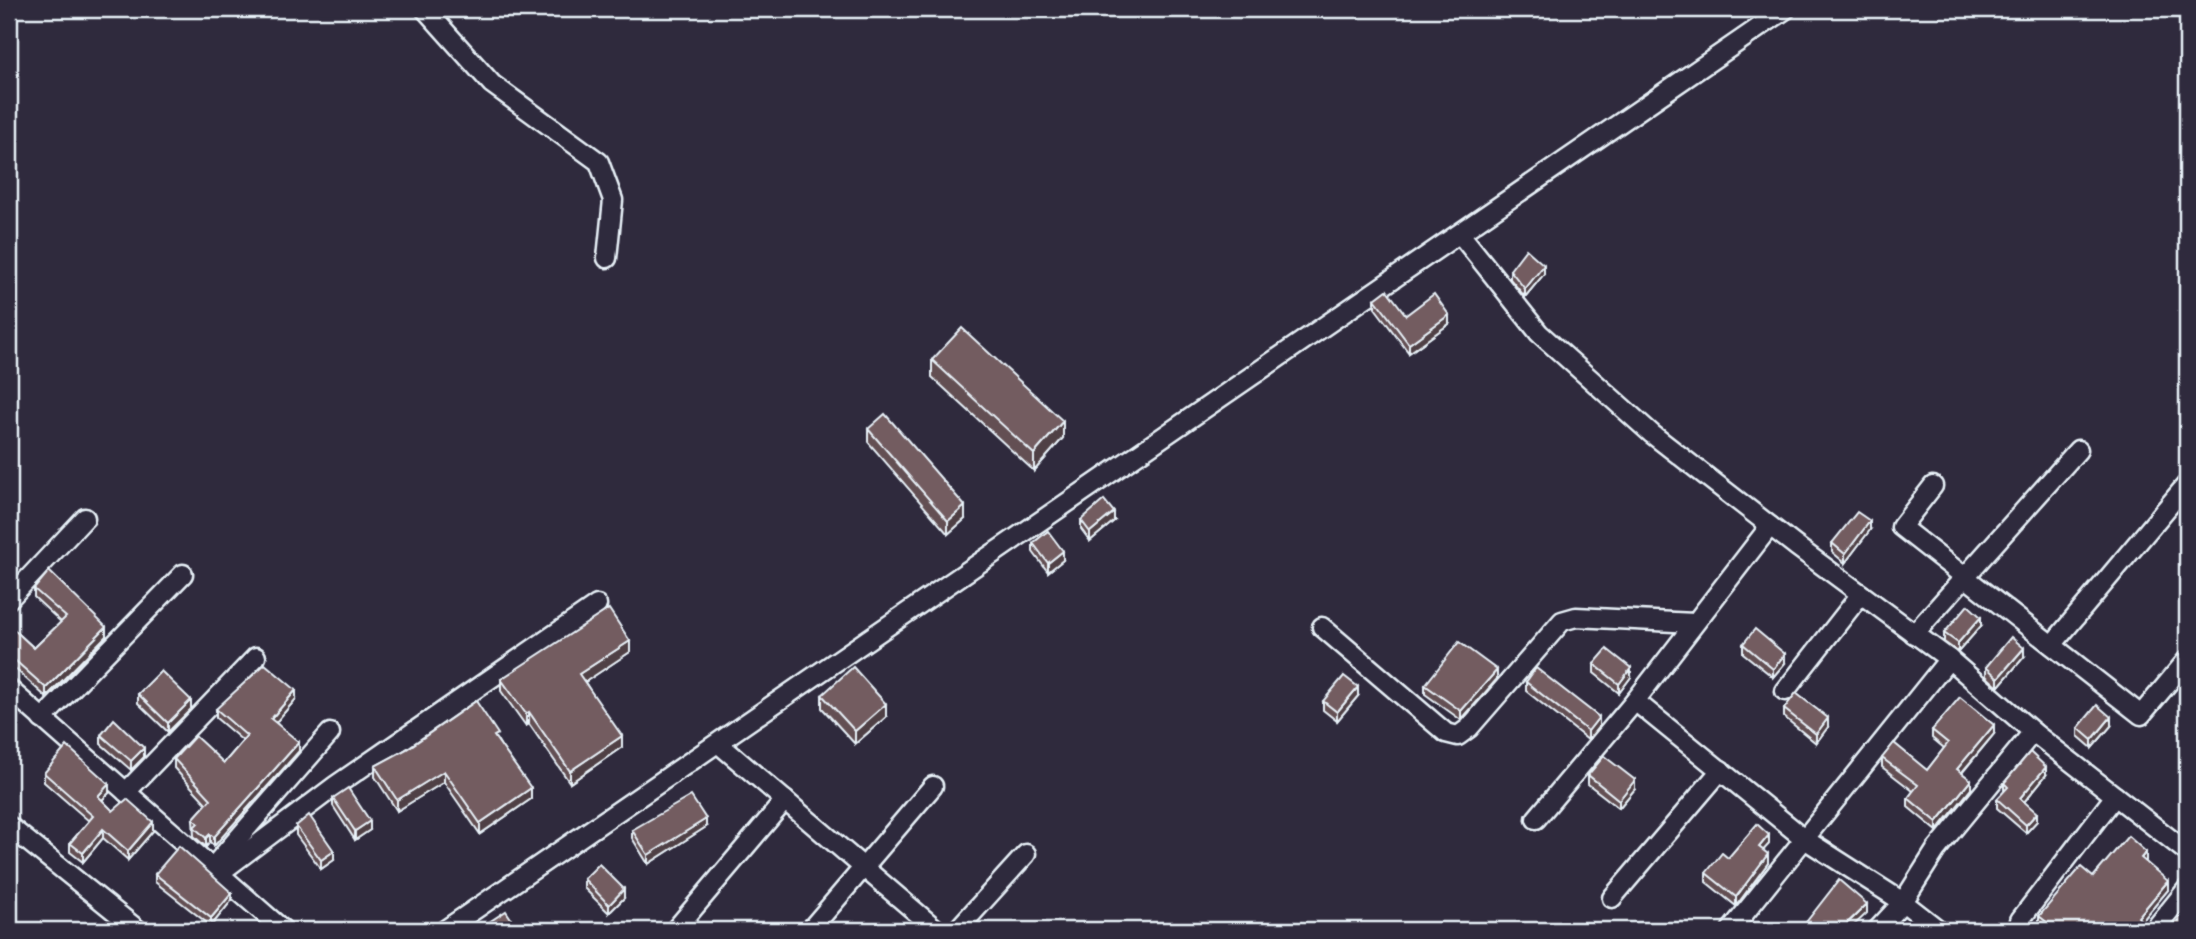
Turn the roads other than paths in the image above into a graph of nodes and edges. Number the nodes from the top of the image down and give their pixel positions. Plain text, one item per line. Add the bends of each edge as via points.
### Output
1 (425, 9) edge
2 (1786, 9) edge
3 (1461, 235) junction
4 (607, 258) dead end
5 (2078, 450) dead end
6 (2187, 484) edge
7 (1933, 486) dead end
8 (85, 518) dead end
9 (1770, 526) junction
10 (183, 574) dead end
11 (1965, 577) junction
12 (1861, 594) junction
13 (9, 599) edge
14 (597, 605) dead end
15 (1694, 623) junction
16 (1322, 627) dead end
17 (1914, 634) junction
18 (2052, 645) junction
19 (256, 657) dead end
20 (1949, 659) junction
21 (2187, 660) edge
22 (9, 690) edge
23 (1785, 691) dead end
24 (1635, 701) junction
25 (42, 719) junction
26 (2033, 732) junction
27 (330, 733) dead end
28 (719, 744) junction
29 (1721, 770) junction
30 (933, 786) dead end
31 (126, 792) junction
32 (2115, 796) junction
33 (785, 800) junction
34 (1536, 819) dead end
35 (9, 826) edge
36 (1806, 840) junction
37 (2187, 852) edge
38 (1026, 854) dead end
39 (863, 867) junction
40 (215, 871) junction
41 (2187, 889) edge
42 (1612, 898) dead end
43 (1903, 902) junction
44 (2021, 920) dead end
45 (138, 930) edge
46 (283, 930) edge
47 (445, 930) edge
48 (675, 930) edge
49 (810, 930) edge
50 (937, 930) edge
51 (957, 930) edge
52 (1731, 930) edge
53 (1877, 930) edge
54 (1938, 930) edge
55 (2154, 930) edge

1 - 4 street via 492,84 599,162 613,200
2 - 3 street
3 - 9 street via 1539,333 1652,434
3 - 28 street
5 - 11 street
6 - 18 street
7 - 11 street via 1901,527
8 - 13 street
9 - 12 street
9 - 15 street
10 - 25 street
11 - 17 street
11 - 18 street
12 - 17 street
12 - 23 street
14 - 40 street
15 - 16 street via 1576,617 1562,621 1458,736 1446,733
15 - 24 street
17 - 20 street
18 - 21 street via 2141,715
19 - 31 street
20 - 26 street
20 - 36 street
22 - 25 street
24 - 29 street
24 - 34 street
25 - 31 street
26 - 32 street
26 - 43 street via 1936,850
27 - 40 street
28 - 33 street
28 - 47 street
29 - 36 street
29 - 42 street
30 - 39 street
31 - 40 street
32 - 37 street
32 - 44 street
33 - 39 street
33 - 48 street
35 - 45 street
36 - 43 street
36 - 52 street
38 - 51 street
39 - 49 street
39 - 50 street
40 - 46 street
41 - 55 street
43 - 53 street
43 - 54 street

